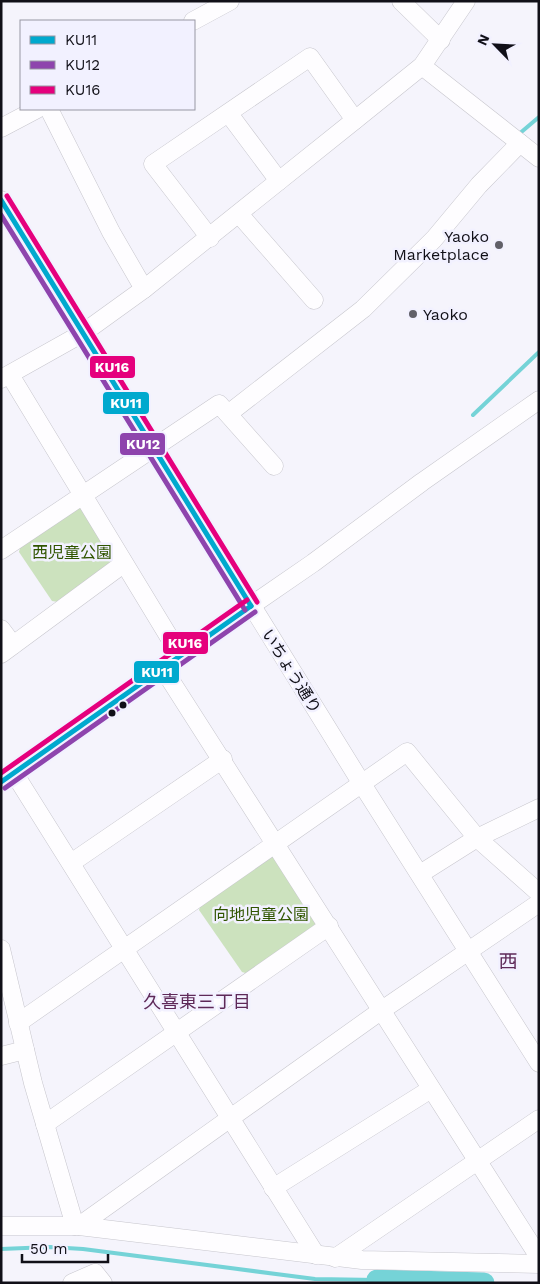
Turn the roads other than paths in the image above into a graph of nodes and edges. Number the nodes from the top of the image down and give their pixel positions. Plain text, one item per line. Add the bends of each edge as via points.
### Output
1 (230, 1) edge
2 (401, 1) edge
3 (466, 1) edge
4 (195, 20) edge
5 (441, 40) junction
6 (422, 66) junction
7 (34, 110) edge
8 (50, 110) edge
9 (229, 114) junction
10 (355, 120) junction
11 (1, 128) edge
12 (520, 143) junction
13 (539, 158) edge
14 (279, 180) junction
15 (1, 200) edge
16 (239, 214) junction
17 (210, 238) junction
18 (144, 289) junction
19 (314, 300) dead end
20 (83, 333) junction
21 (6, 377) edge
22 (539, 400) edge
23 (228, 414) junction
24 (153, 447) junction
25 (274, 466) dead end
26 (84, 494) junction
27 (1, 550) edge
28 (124, 564) junction
29 (251, 606) junction
30 (1, 629) edge
31 (7, 649) edge
32 (180, 656) junction
33 (162, 667) junction
34 (223, 759) junction
35 (8, 778) edge
36 (362, 784) junction
37 (539, 808) edge
38 (477, 838) junction
39 (276, 843) junction
40 (71, 863) junction
41 (420, 874) junction
42 (539, 893) edge
43 (539, 903) edge
44 (330, 926) junction
45 (1, 949) edge
46 (126, 949) junction
47 (468, 951) junction
48 (382, 1010) junction
49 (18, 1023) junction
50 (176, 1034) junction
51 (25, 1050) junction
52 (1, 1056) edge
53 (539, 1063) edge
54 (431, 1089) junction
55 (230, 1118) junction
56 (539, 1119) edge
57 (45, 1124) junction
58 (479, 1161) junction
59 (273, 1188) junction
60 (1, 1226) edge
61 (77, 1226) junction
62 (316, 1255) junction
63 (539, 1256) edge
64 (335, 1258) junction
65 (539, 1264) edge
66 (72, 1283) edge
67 (103, 1283) edge

1 - 4 street
2 - 5 street
3 - 5 street
5 - 6 street
6 - 10 street
6 - 12 street
7 - 11 street
8 - 18 street via 111,232
9 - 10 street via 310,57
9 - 14 street
9 - 17 street via 154,164
10 - 14 street
12 - 13 street
12 - 23 street via 479,185 434,239 363,309
14 - 16 street
15 - 20 street, いちょう通り
16 - 17 street
16 - 19 street
17 - 18 street
18 - 20 street
20 - 21 street
20 - 24 street, いちょう通り
21 - 26 street
22 - 29 street
23 - 24 street via 219,404
23 - 25 street
24 - 26 street
24 - 29 street, いちょう通り
26 - 27 street
26 - 28 street
28 - 31 street
28 - 32 street
29 - 32 street
29 - 36 street, いちょう通り
30 - 31 street
32 - 33 street
33 - 34 street
33 - 35 street
34 - 39 street
34 - 40 street
35 - 40 street
36 - 38 street via 407,752
36 - 39 street
36 - 41 street, いちょう通り
37 - 38 street
38 - 41 street
38 - 42 street
39 - 44 street
39 - 46 street
40 - 46 street
41 - 47 street, いちょう通り
43 - 47 street
44 - 48 street
44 - 50 street
45 - 49 street
46 - 49 street
46 - 50 street
47 - 48 street
47 - 53 street, いちょう通り
48 - 54 street
48 - 55 street
49 - 51 street
50 - 55 street
50 - 57 street
51 - 52 street
51 - 57 street
54 - 58 street
54 - 59 street
55 - 59 street
55 - 61 street
56 - 58 street
57 - 61 street
58 - 63 street
58 - 64 street
59 - 62 street
60 - 61 street
61 - 62 street
62 - 64 street
64 - 65 street
66 - 67 street via 95,1272

